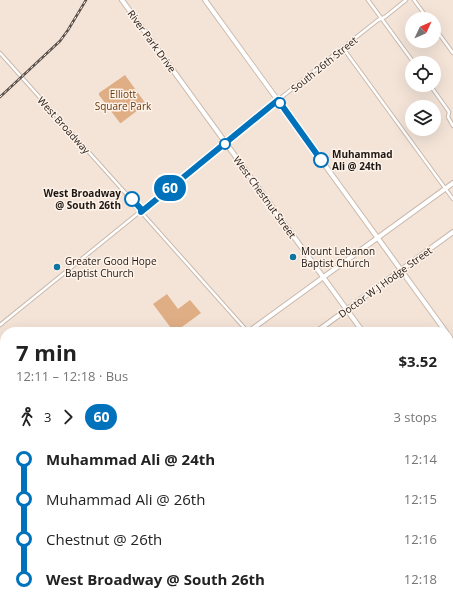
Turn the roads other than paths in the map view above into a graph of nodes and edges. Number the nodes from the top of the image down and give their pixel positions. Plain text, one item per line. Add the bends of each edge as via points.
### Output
1 (122, 0) edge
2 (205, 0) edge
3 (368, 0) edge
4 (406, 0) edge
5 (414, 0) edge
6 (423, 12) edge
7 (381, 18) junction
8 (441, 37) edge
9 (343, 48) junction
10 (0, 53) edge
11 (453, 53) edge
12 (409, 56) edge
13 (181, 82) joint
14 (435, 92) edge
15 (278, 100) junction
16 (453, 126) edge
17 (226, 143) junction
18 (453, 183) edge
19 (445, 188) junction
20 (453, 199) edge
21 (141, 212) junction
22 (453, 232) edge
23 (378, 238) junction
24 (401, 270) junction
25 (323, 277) junction
26 (347, 310) junction
27 (0, 325) edge
28 (244, 327) edge
29 (255, 327) edge
30 (323, 327) edge
31 (359, 327) edge
32 (442, 327) edge

1 - 13 main road, River Park Drive
2 - 15 main road
3 - 7 street
4 - 7 street, South 26th Street
5 - 6 street
7 - 9 street, South 26th Street
7 - 12 street
8 - 11 street
9 - 15 street, South 26th Street
9 - 19 street
10 - 21 street, West Broadway
13 - 17 main road, West Chestnut Street
14 - 16 street via 448,109 448,117
15 - 17 street, South 26th Street
15 - 23 main road
17 - 21 street, South 26th Street
17 - 25 main road, West Chestnut Street
18 - 19 main road
19 - 20 street
19 - 23 main road
21 - 27 street, South 26th Street
21 - 28 street, West Broadway
22 - 24 main road, Doctor W J Hodge Street
23 - 24 main road
23 - 25 main road
24 - 26 main road, Doctor W J Hodge Street
24 - 32 main road
25 - 26 main road, West Chestnut Street
25 - 29 main road
26 - 30 main road, Doctor W J Hodge Street
26 - 31 main road, West Chestnut Street

